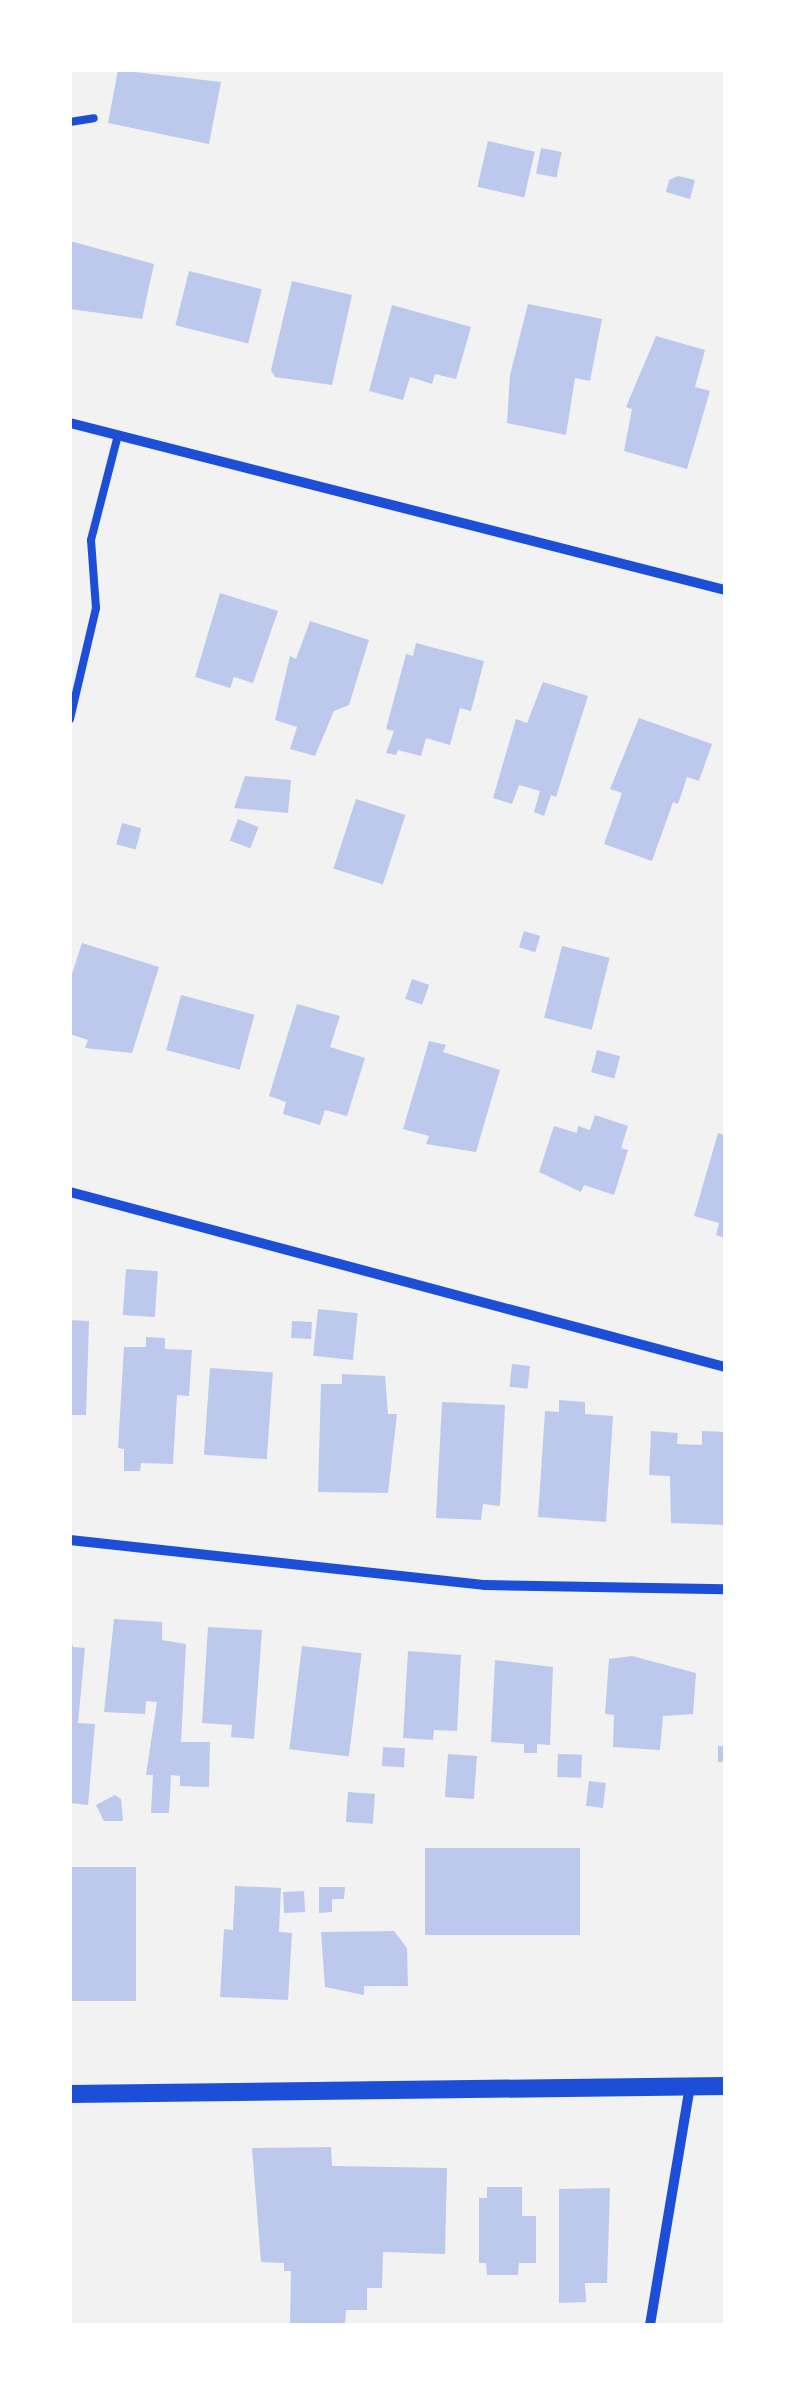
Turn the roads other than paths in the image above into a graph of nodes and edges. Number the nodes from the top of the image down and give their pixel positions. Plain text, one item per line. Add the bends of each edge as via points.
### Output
1 (94, 118) dead end
2 (70, 122) edge
3 (70, 424) edge
4 (118, 436) junction
5 (725, 590) edge
6 (70, 719) edge
7 (70, 1192) edge
8 (725, 1367) edge
9 (70, 1540) edge
10 (725, 1589) edge
11 (690, 2086) junction
12 (725, 2086) edge
13 (70, 2094) edge
14 (650, 2325) edge

1 - 2 lane
3 - 4 street
4 - 5 street
4 - 6 lane via 90,540 96,608
7 - 8 street
9 - 10 street via 486,1584
11 - 12 street
11 - 13 street
11 - 14 street

